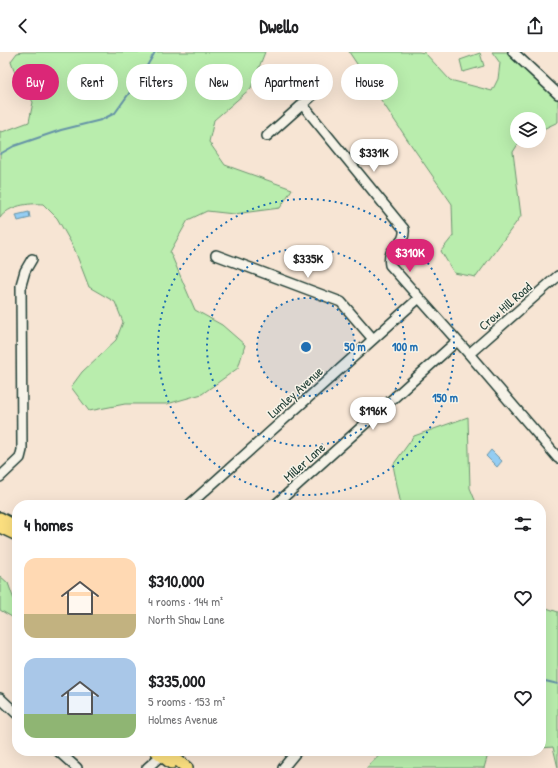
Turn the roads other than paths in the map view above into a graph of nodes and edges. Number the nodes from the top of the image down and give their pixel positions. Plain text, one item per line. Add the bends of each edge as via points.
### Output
1 (513, 52) edge
2 (558, 94) edge
3 (307, 100) edge
4 (302, 104) junction
5 (267, 136) dead end
6 (216, 255) dead end
7 (32, 258) dead end
8 (558, 276) edge
9 (419, 298) junction
10 (373, 339) junction
11 (457, 341) junction
12 (469, 354) junction
13 (558, 458) edge
14 (0, 477) edge
15 (194, 500) edge
16 (281, 500) edge
17 (0, 518) edge
18 (12, 524) edge
19 (0, 527) edge
20 (12, 533) edge
21 (0, 698) edge
22 (12, 709) edge
23 (63, 756) edge
24 (158, 756) edge
25 (166, 756) edge
26 (168, 756) edge
27 (293, 756) edge
28 (76, 768) edge
29 (147, 768) edge
30 (176, 768) edge
31 (187, 768) edge
32 (283, 768) edge

1 - 2 street
3 - 4 street
4 - 5 street
4 - 9 street via 402,224 404,239 391,252 390,265
6 - 10 street via 341,302
7 - 14 street via 21,284 22,450 20,458
8 - 12 street, Crow Hill Road
9 - 10 street, Lumley Avenue
9 - 11 street
10 - 15 street, Lumley Avenue
11 - 12 street
11 - 16 street, Miller Lane
12 - 13 street
17 - 18 main road
19 - 20 main road
21 - 22 street
23 - 28 street
24 - 29 street
25 - 30 main road
26 - 31 main road
27 - 32 street

